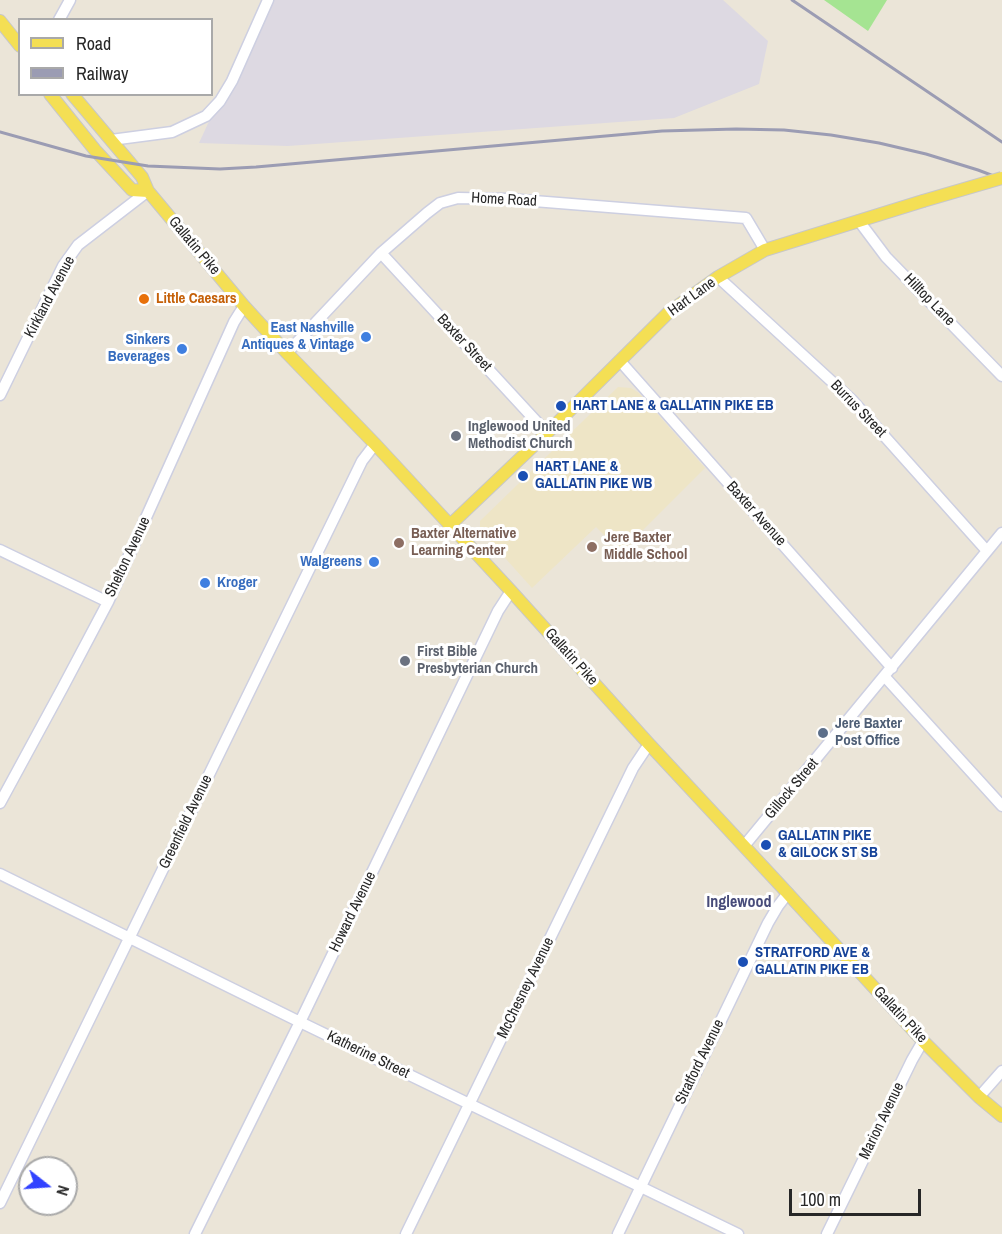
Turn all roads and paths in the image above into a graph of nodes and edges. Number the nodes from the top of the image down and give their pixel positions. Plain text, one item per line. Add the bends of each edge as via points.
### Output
1 (70, 0) edge
2 (268, 0) edge
3 (59, 18) edge
4 (0, 21) edge
5 (18, 44) edge
6 (52, 96) edge
7 (74, 96) edge
8 (111, 140) junction
9 (1002, 178) edge
10 (148, 191) junction
11 (859, 221) junction
12 (765, 250) junction
13 (381, 253) junction
14 (718, 278) junction
15 (244, 306) junction
16 (287, 353) junction
17 (620, 361) junction
18 (1002, 376) edge
19 (0, 395) edge
20 (547, 433) junction
21 (375, 444) junction
22 (449, 526) junction
23 (1002, 533) edge
24 (0, 550) edge
25 (987, 551) junction
26 (511, 591) junction
27 (108, 602) junction
28 (888, 672) junction
29 (649, 744) junction
30 (0, 803) edge
31 (1002, 806) edge
32 (744, 846) junction
33 (0, 874) edge
34 (788, 893) junction
35 (129, 939) junction
36 (300, 1022) junction
37 (923, 1041) junction
38 (1002, 1071) edge
39 (979, 1097) junction
40 (470, 1104) junction
41 (1002, 1116) edge
42 (640, 1187) junction
43 (0, 1203) edge
44 (195, 1234) edge
45 (406, 1234) edge
46 (618, 1234) edge
47 (738, 1234) edge
48 (827, 1234) edge

1 - 3 street
2 - 8 street via 232,81 206,116 172,132
4 - 5 main road
6 - 10 main road, Gallatin Pike via 132,190
7 - 8 main road, Gallatin Pike
8 - 10 main road, Gallatin Pike via 142,177
9 - 11 main road, Hart Lane, bridge
10 - 15 main road, Gallatin Pike
10 - 19 street, Kirkland Avenue via 78,245 63,266
11 - 12 main road, Hart Lane
11 - 18 street, Hilltop Lane via 886,257
12 - 13 street, Home Road via 746,218 476,197 440,203
12 - 14 main road, Hart Lane
13 - 16 street, Home Road
13 - 20 street, Baxter Street
14 - 17 main road, Hart Lane via 668,313
14 - 25 street, Burrus Street via 853,401
15 - 16 main road, Gallatin Pike
15 - 27 street, Shelton Avenue
16 - 21 main road, Gallatin Pike
17 - 20 main road, Hart Lane
17 - 28 street, Baxter Avenue
20 - 22 main road, Hart Lane
21 - 22 main road, Gallatin Pike
21 - 35 street, Greenfield Avenue via 362,461
22 - 26 main road, Gallatin Pike
23 - 25 street, Gillock Street
24 - 27 street
25 - 28 street, Gillock Street
26 - 29 main road, Gallatin Pike
26 - 36 street, Howard Avenue
27 - 30 street, Shelton Avenue
28 - 31 street, Baxter Avenue
28 - 32 street, Gillock Street
29 - 32 main road, Gallatin Pike
29 - 40 street, McChesney Avenue via 630,774
32 - 34 main road, Gallatin Pike
33 - 35 street, Katherine Street
34 - 37 main road, Gallatin Pike
34 - 42 street, Stratford Avenue via 768,923
35 - 36 street, Katherine Street
35 - 43 street, Greenfield Avenue
36 - 40 street, Katherine Street
36 - 44 street, Howard Avenue
37 - 39 main road, Gallatin Pike
37 - 48 street, Marion Avenue
38 - 39 street
39 - 41 main road, Gallatin Pike
40 - 42 street, Katherine Street
40 - 45 street, McChesney Avenue
42 - 46 street, Stratford Avenue
42 - 47 street, Katherine Street

